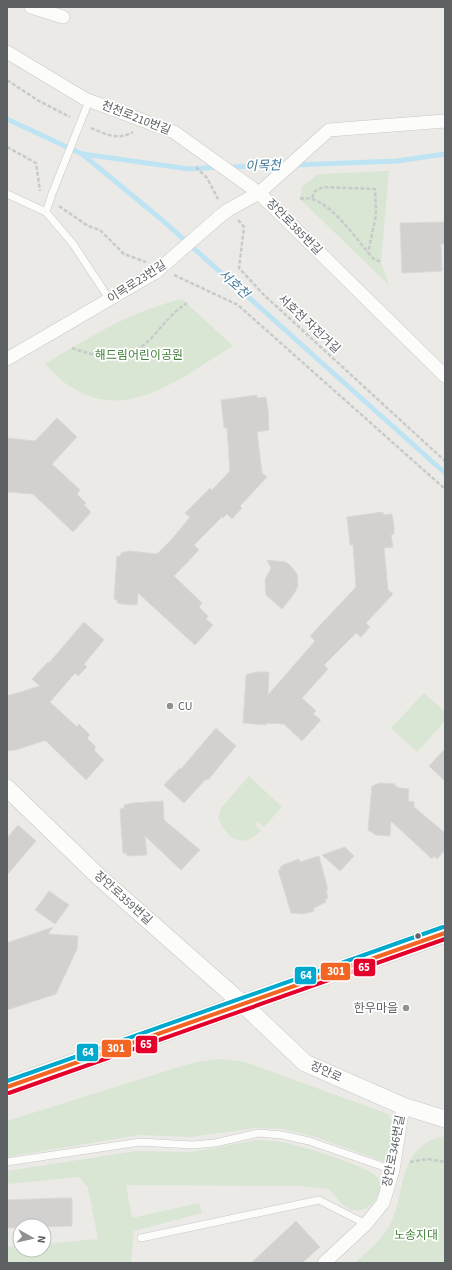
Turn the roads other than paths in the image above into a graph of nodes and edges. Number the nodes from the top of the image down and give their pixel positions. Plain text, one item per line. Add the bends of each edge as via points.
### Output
1 (31, 7) edge
2 (63, 17) dead end
3 (7, 52) edge
4 (88, 103) junction
5 (445, 121) edge
6 (259, 193) junction
7 (7, 194) edge
8 (46, 212) junction
9 (110, 300) junction
10 (7, 359) edge
11 (445, 376) edge
12 (7, 788) edge
13 (445, 933) edge
14 (244, 1005) junction
15 (7, 1087) edge
16 (403, 1106) junction
17 (445, 1120) edge
18 (7, 1162) edge
19 (393, 1170) junction
20 (366, 1224) junction
21 (141, 1238) dead end
22 (324, 1263) edge

1 - 2 street
3 - 4 street, 천천로210번길
4 - 6 street, 천천로210번길 via 174,132
4 - 8 lane, bridge
5 - 6 street, 장안로385번길 via 329,130
6 - 9 street, 이목로23번길, bridge via 224,214
6 - 11 street, 장안로385번길
7 - 8 lane
8 - 9 lane via 73,244
9 - 10 street, 이목로23번길
12 - 14 street, 장안로359번길 via 98,877
13 - 14 main road
14 - 15 main road
14 - 16 street, 장안로 via 305,1063
16 - 17 street, 장안로346번길
16 - 19 street, 장안로346번길
18 - 19 lane via 140,1142 192,1146 259,1133 309,1141
19 - 20 street, 장안로346번길 via 383,1203
20 - 21 lane via 319,1200
20 - 22 street, 장안로346번길

